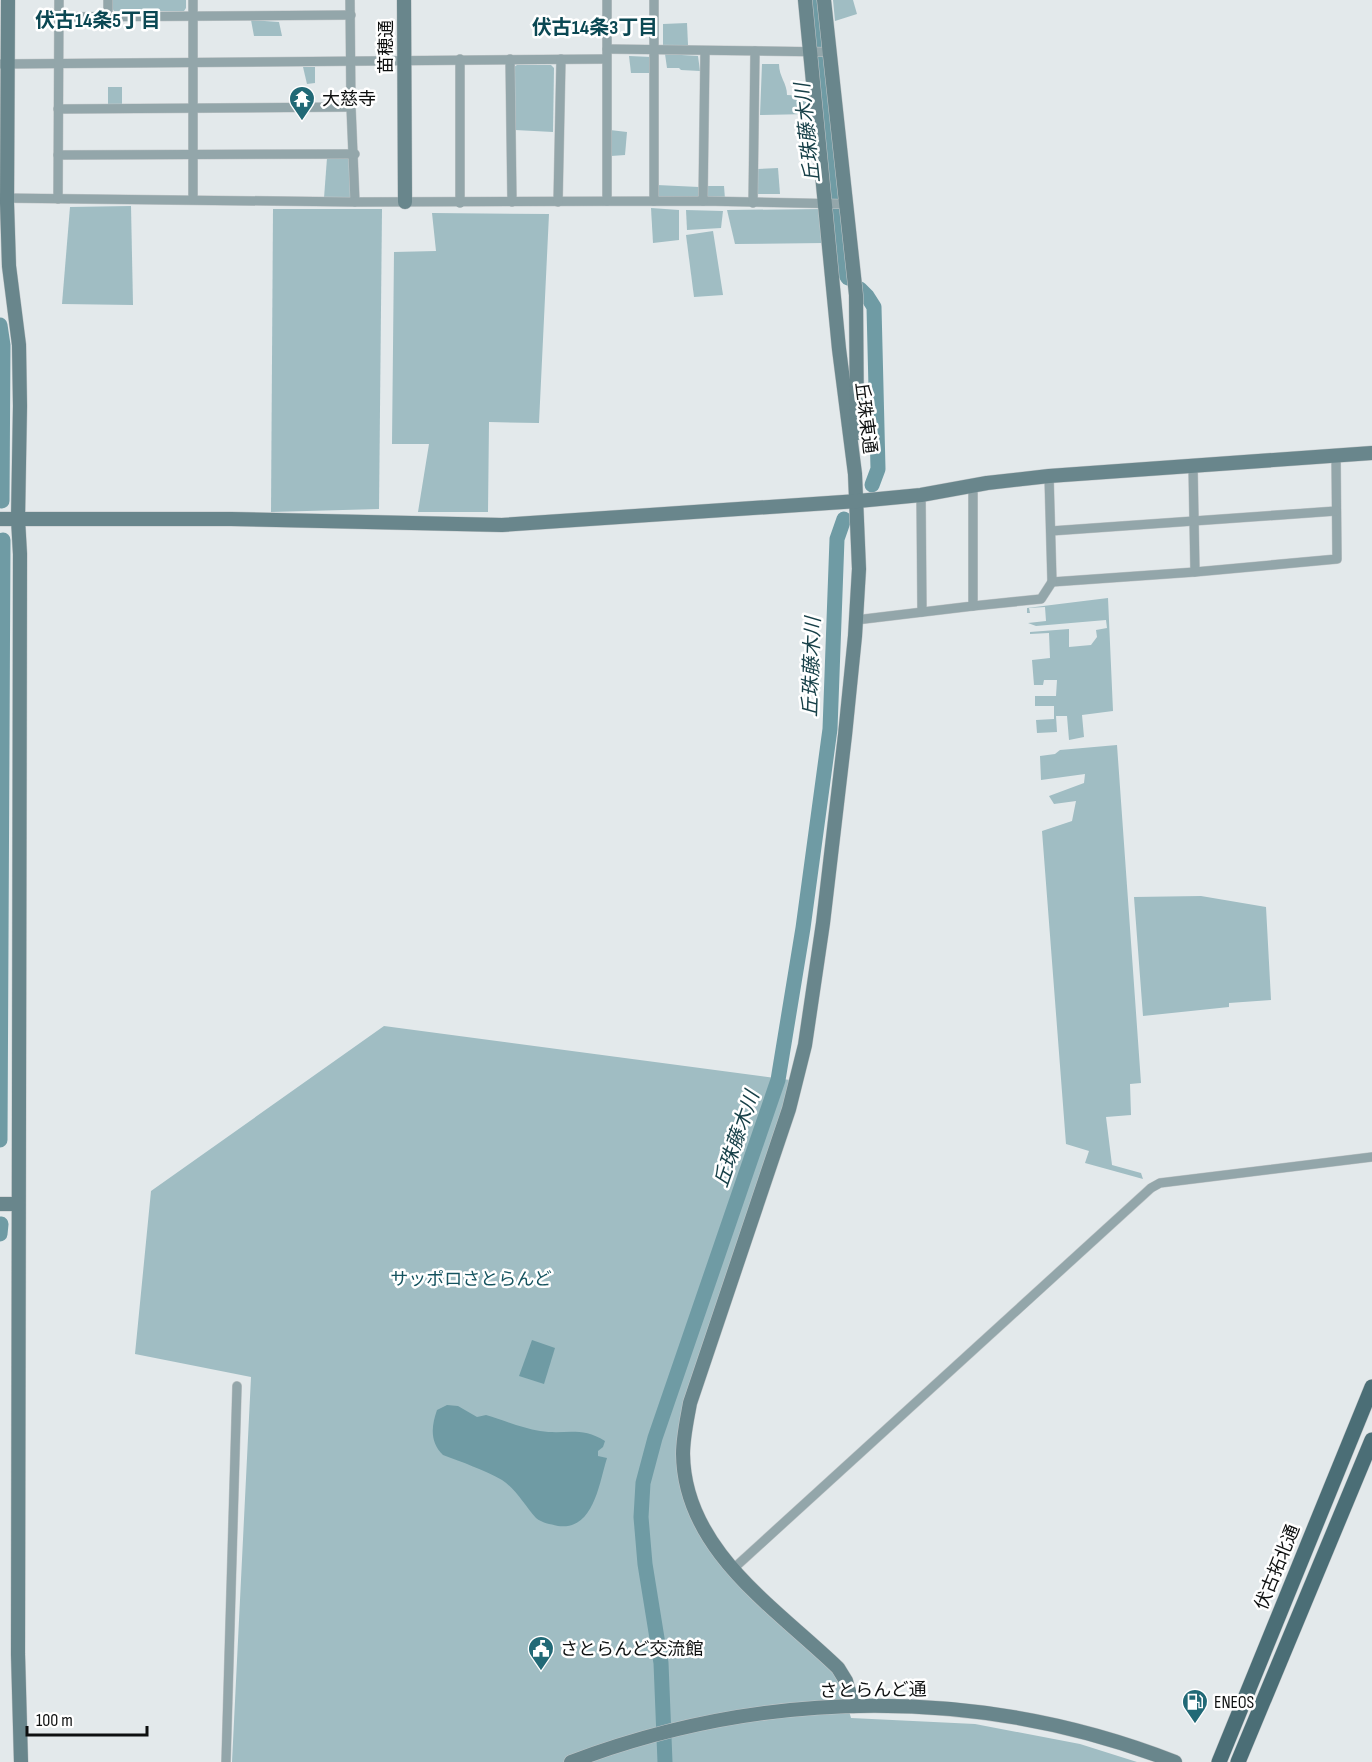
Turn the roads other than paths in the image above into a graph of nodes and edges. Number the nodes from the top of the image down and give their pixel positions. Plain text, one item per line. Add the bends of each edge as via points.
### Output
1 (8, 0) edge
2 (59, 0) edge
3 (108, 0) edge
4 (194, 0) edge
5 (350, 0) edge
6 (404, 0) edge
7 (607, 0) edge
8 (654, 0) edge
9 (805, 0) edge
10 (824, 0) edge
11 (351, 15) junction
12 (193, 16) junction
13 (58, 17) junction
14 (108, 18) junction
15 (653, 50) junction
16 (705, 51) junction
17 (755, 51) junction
18 (810, 52) junction
19 (829, 52) junction
20 (607, 54) junction
21 (460, 59) junction
22 (510, 59) junction
23 (561, 59) junction
24 (404, 61) junction
25 (193, 62) junction
26 (351, 62) junction
27 (58, 63) junction
28 (4, 64) edge
29 (351, 107) junction
30 (193, 108) junction
31 (58, 109) junction
32 (192, 154) junction
33 (355, 154) junction
34 (58, 155) junction
35 (4, 198) edge
36 (58, 199) junction
37 (193, 200) junction
38 (607, 201) junction
39 (654, 201) junction
40 (703, 201) junction
41 (355, 202) junction
42 (405, 202) junction
43 (512, 202) junction
44 (558, 202) junction
45 (460, 203) junction
46 (753, 203) junction
47 (825, 204) junction
48 (846, 204) junction
49 (1372, 453) edge
50 (1336, 456) junction
51 (1193, 466) junction
52 (855, 474) junction
53 (1049, 476) junction
54 (973, 486) junction
55 (921, 495) junction
56 (858, 501) junction
57 (1336, 511) junction
58 (0, 519) edge
59 (18, 519) junction
60 (1194, 521) junction
61 (1051, 531) junction
62 (1195, 572) junction
63 (1052, 582) junction
64 (973, 606) junction
65 (922, 612) junction
66 (856, 620) junction
67 (1372, 1157) edge
68 (0, 1204) edge
69 (18, 1204) junction
70 (237, 1386) dead end
71 (1372, 1387) edge
72 (1372, 1440) edge
73 (733, 1569) junction
74 (853, 1706) junction
75 (21, 1762) edge
76 (226, 1762) edge
77 (572, 1762) edge
78 (1175, 1762) edge
79 (1219, 1762) edge
80 (1238, 1762) edge

1 - 28 street
2 - 13 street
3 - 14 street
4 - 12 street
5 - 11 street
6 - 24 street, 苗穂通
7 - 20 street
8 - 15 street
9 - 18 street, 丘珠東通
10 - 19 street, 丘珠東通
11 - 12 street
11 - 26 street
12 - 14 street
12 - 25 street
13 - 14 street
13 - 27 street
15 - 16 street
15 - 20 street
15 - 39 street
16 - 17 street
16 - 40 street
17 - 18 street
17 - 46 street
18 - 19 street
18 - 47 street, 丘珠東通
19 - 48 street, 丘珠東通
20 - 23 street
20 - 38 street
21 - 22 street
21 - 24 street
21 - 45 street
22 - 23 street
22 - 43 street
23 - 44 street
24 - 26 street
24 - 42 street, 苗穂通
25 - 26 street
25 - 27 street
25 - 30 street
26 - 29 street
27 - 28 street
27 - 31 street
28 - 35 street
29 - 30 street
29 - 33 street
30 - 31 street
30 - 32 street
31 - 34 street
32 - 33 street
32 - 34 street
32 - 37 street
33 - 41 street
34 - 36 street
35 - 36 street
35 - 59 street via 19,345
36 - 37 street
37 - 41 street
38 - 39 street
38 - 44 street
39 - 40 street
40 - 46 street
41 - 42 street
42 - 45 street
43 - 44 street
43 - 45 street
46 - 47 street
47 - 48 street
47 - 52 street, 丘珠東通
48 - 52 street, 丘珠東通 via 856,295
49 - 50 street
50 - 51 street
50 - 57 street
51 - 53 street
51 - 60 street
52 - 56 street
53 - 54 street
53 - 61 street
54 - 55 street
54 - 64 street
55 - 56 street
55 - 65 street
56 - 59 street via 502,525
56 - 66 street
57 - 60 street
57 - 62 street via 1337,559
58 - 59 street
59 - 69 street
60 - 61 street
60 - 62 street
61 - 63 street
62 - 63 street
63 - 64 street via 1041,599
64 - 65 street
65 - 66 street
66 - 73 street via 823,923 801,1067 686,1423 683,1455 691,1501 706,1534
67 - 73 street via 1160,1182
68 - 69 street
69 - 75 street
70 - 76 street
71 - 79 main road, 伏古拓北通
72 - 80 main road
73 - 74 street via 838,1668
74 - 77 street, さとらんど通 via 783,1711 682,1728
74 - 78 street, さとらんど通 via 896,1705 999,1714 1103,1737

